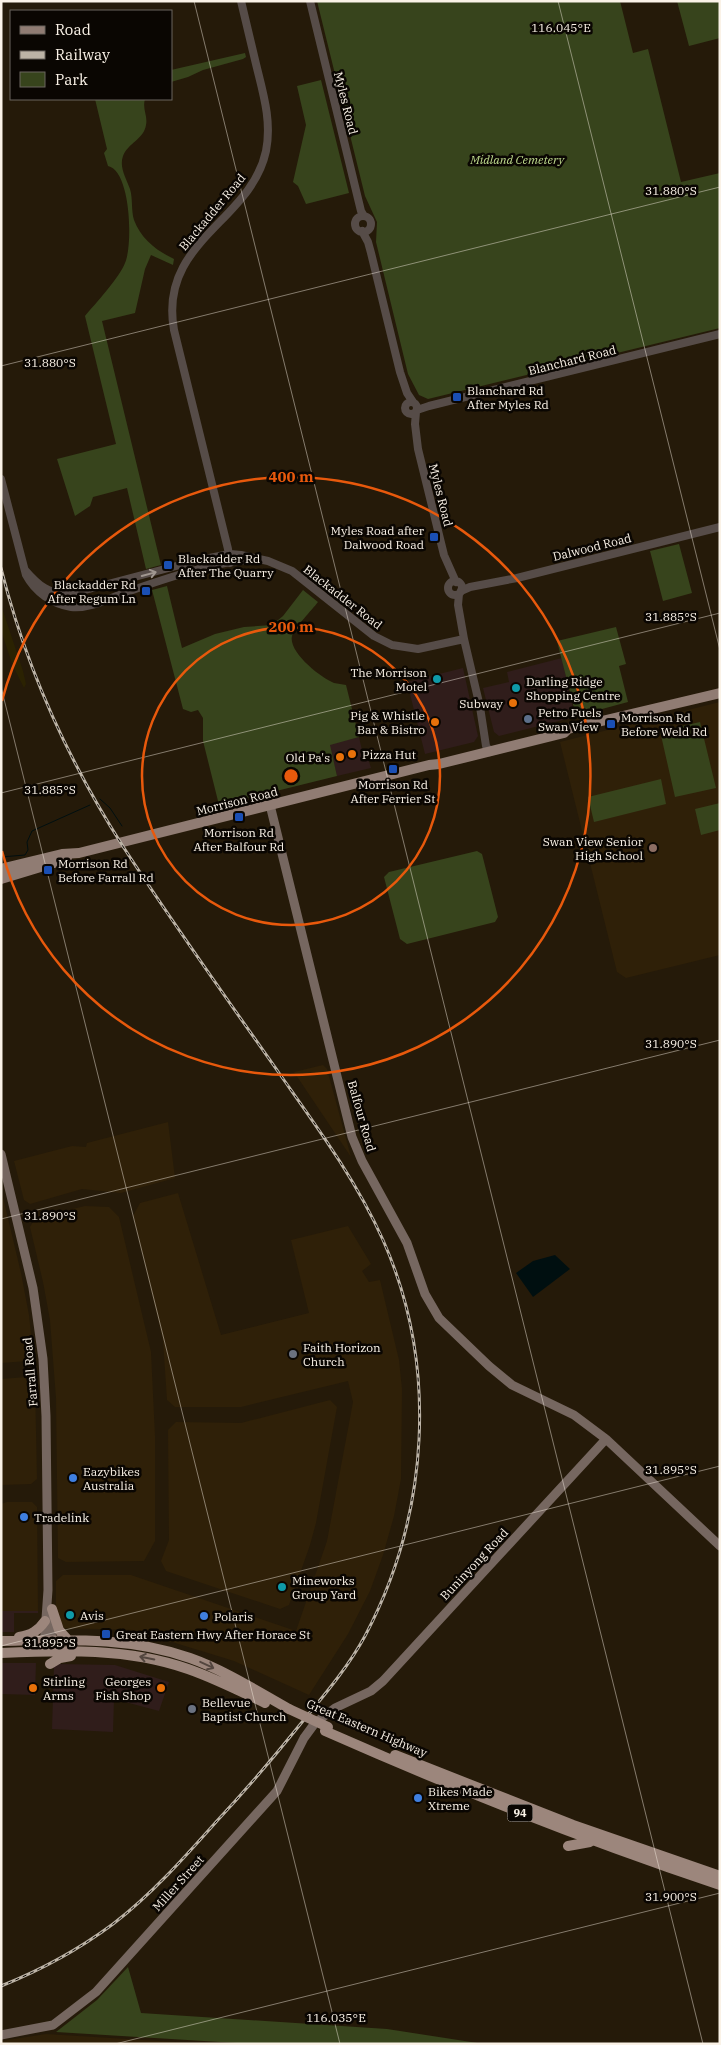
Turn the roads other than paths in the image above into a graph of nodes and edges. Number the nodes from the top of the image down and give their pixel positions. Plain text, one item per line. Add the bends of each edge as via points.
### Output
1 (241, 1) edge
2 (310, 1) edge
3 (361, 215) junction
4 (365, 230) junction
5 (720, 334) edge
6 (413, 408) junction
7 (1, 478) edge
8 (720, 527) edge
9 (230, 554) junction
10 (268, 561) junction
11 (230, 563) junction
12 (178, 566) junction
13 (25, 570) junction
14 (181, 575) junction
15 (127, 580) junction
16 (456, 588) junction
17 (130, 591) junction
18 (464, 639) junction
19 (720, 693) edge
20 (490, 749) junction
21 (270, 805) junction
22 (79, 853) junction
23 (1, 869) edge
24 (1, 878) edge
25 (1, 1154) edge
26 (604, 1438) junction
27 (720, 1546) edge
28 (48, 1592) junction
29 (52, 1610) junction
30 (45, 1621) junction
31 (47, 1640) junction
32 (68, 1640) junction
33 (1, 1641) edge
34 (47, 1651) junction
35 (81, 1652) junction
36 (1, 1654) edge
37 (50, 1664) dead end
38 (287, 1711) junction
39 (326, 1729) junction
40 (304, 1738) joint
41 (593, 1842) junction
42 (568, 1846) dead end
43 (720, 1876) edge
44 (720, 1885) edge
45 (1, 2035) edge

1 - 9 street, Blackadder Road via 267,108 269,133 266,153 254,181 187,260 172,306 174,330
2 - 3 street, Myles Road
3 - 4 street, Myles Road via 356,225
3 - 4 street, Myles Road via 371,222
4 - 6 street, Myles Road via 400,372
5 - 6 street, Blanchard Road
6 - 16 street, Myles Road via 418,449 444,555
7 - 13 street, Blackadder Road
8 - 16 street, Dalwood Road via 517,578
9 - 10 street, Blackadder Road
9 - 11 street, Blackadder Road
9 - 12 street, Blackadder Road
10 - 11 street, Blackadder Road
10 - 18 street, Blackadder Road via 292,571 374,636 392,645 418,649
11 - 14 street, Blackadder Road
12 - 14 street
15 -> 12 street, Blackadder Road
13 - 15 street, Blackadder Road via 44,588 63,594
13 - 17 street, Blackadder Road via 32,585 44,596 72,607 92,605
14 - 17 street, Blackadder Road
15 - 17 street
16 - 18 street, Myles Road
18 - 20 street, Myles Road via 484,735
19 - 20 main road, Morrison Road
20 - 21 main road, Morrison Road
21 - 22 main road, Morrison Road
21 - 26 main road, Balfour Road via 352,1137 407,1243 425,1294 440,1318 500,1376
22 - 23 main road, Morrison Road
22 - 24 main road, Morrison Road via 53,864
25 - 28 main road, Farrall Road via 33,1288 43,1359
26 - 27 main road, Balfour Road
26 - 40 main road, Buninyong Road via 396,1667 371,1691 324,1716
28 - 29 main road, Farrall Road
28 - 30 main road, Farrall Road
29 - 31 main road, Farrall Road
29 - 32 highway via 59,1630
30 - 31 main road, Farrall Road
30 - 33 highway via 29,1636
31 - 32 highway, Great Eastern Highway / 94
31 - 33 highway, Great Eastern Highway / 94
31 - 34 main road, Farrall Road
32 -> 38 highway, Great Eastern Highway / 94 via 131,1643 174,1653 205,1664
34 - 35 highway, Great Eastern Highway / 94
34 - 36 highway, Great Eastern Highway / 94
35 - 37 highway
38 -> 35 highway, Great Eastern Highway / 94 via 188,1669 130,1655
38 - 39 highway, Great Eastern Highway / 94, bridge
39 - 41 highway, Great Eastern Highway / 94 via 418,1772
39 - 43 highway, Great Eastern Highway / 94 via 573,1825
40 - 45 main road, Miller Street via 277,1790 96,1992 49,2026
41 - 42 highway
41 - 44 highway, Great Eastern Highway / 94

